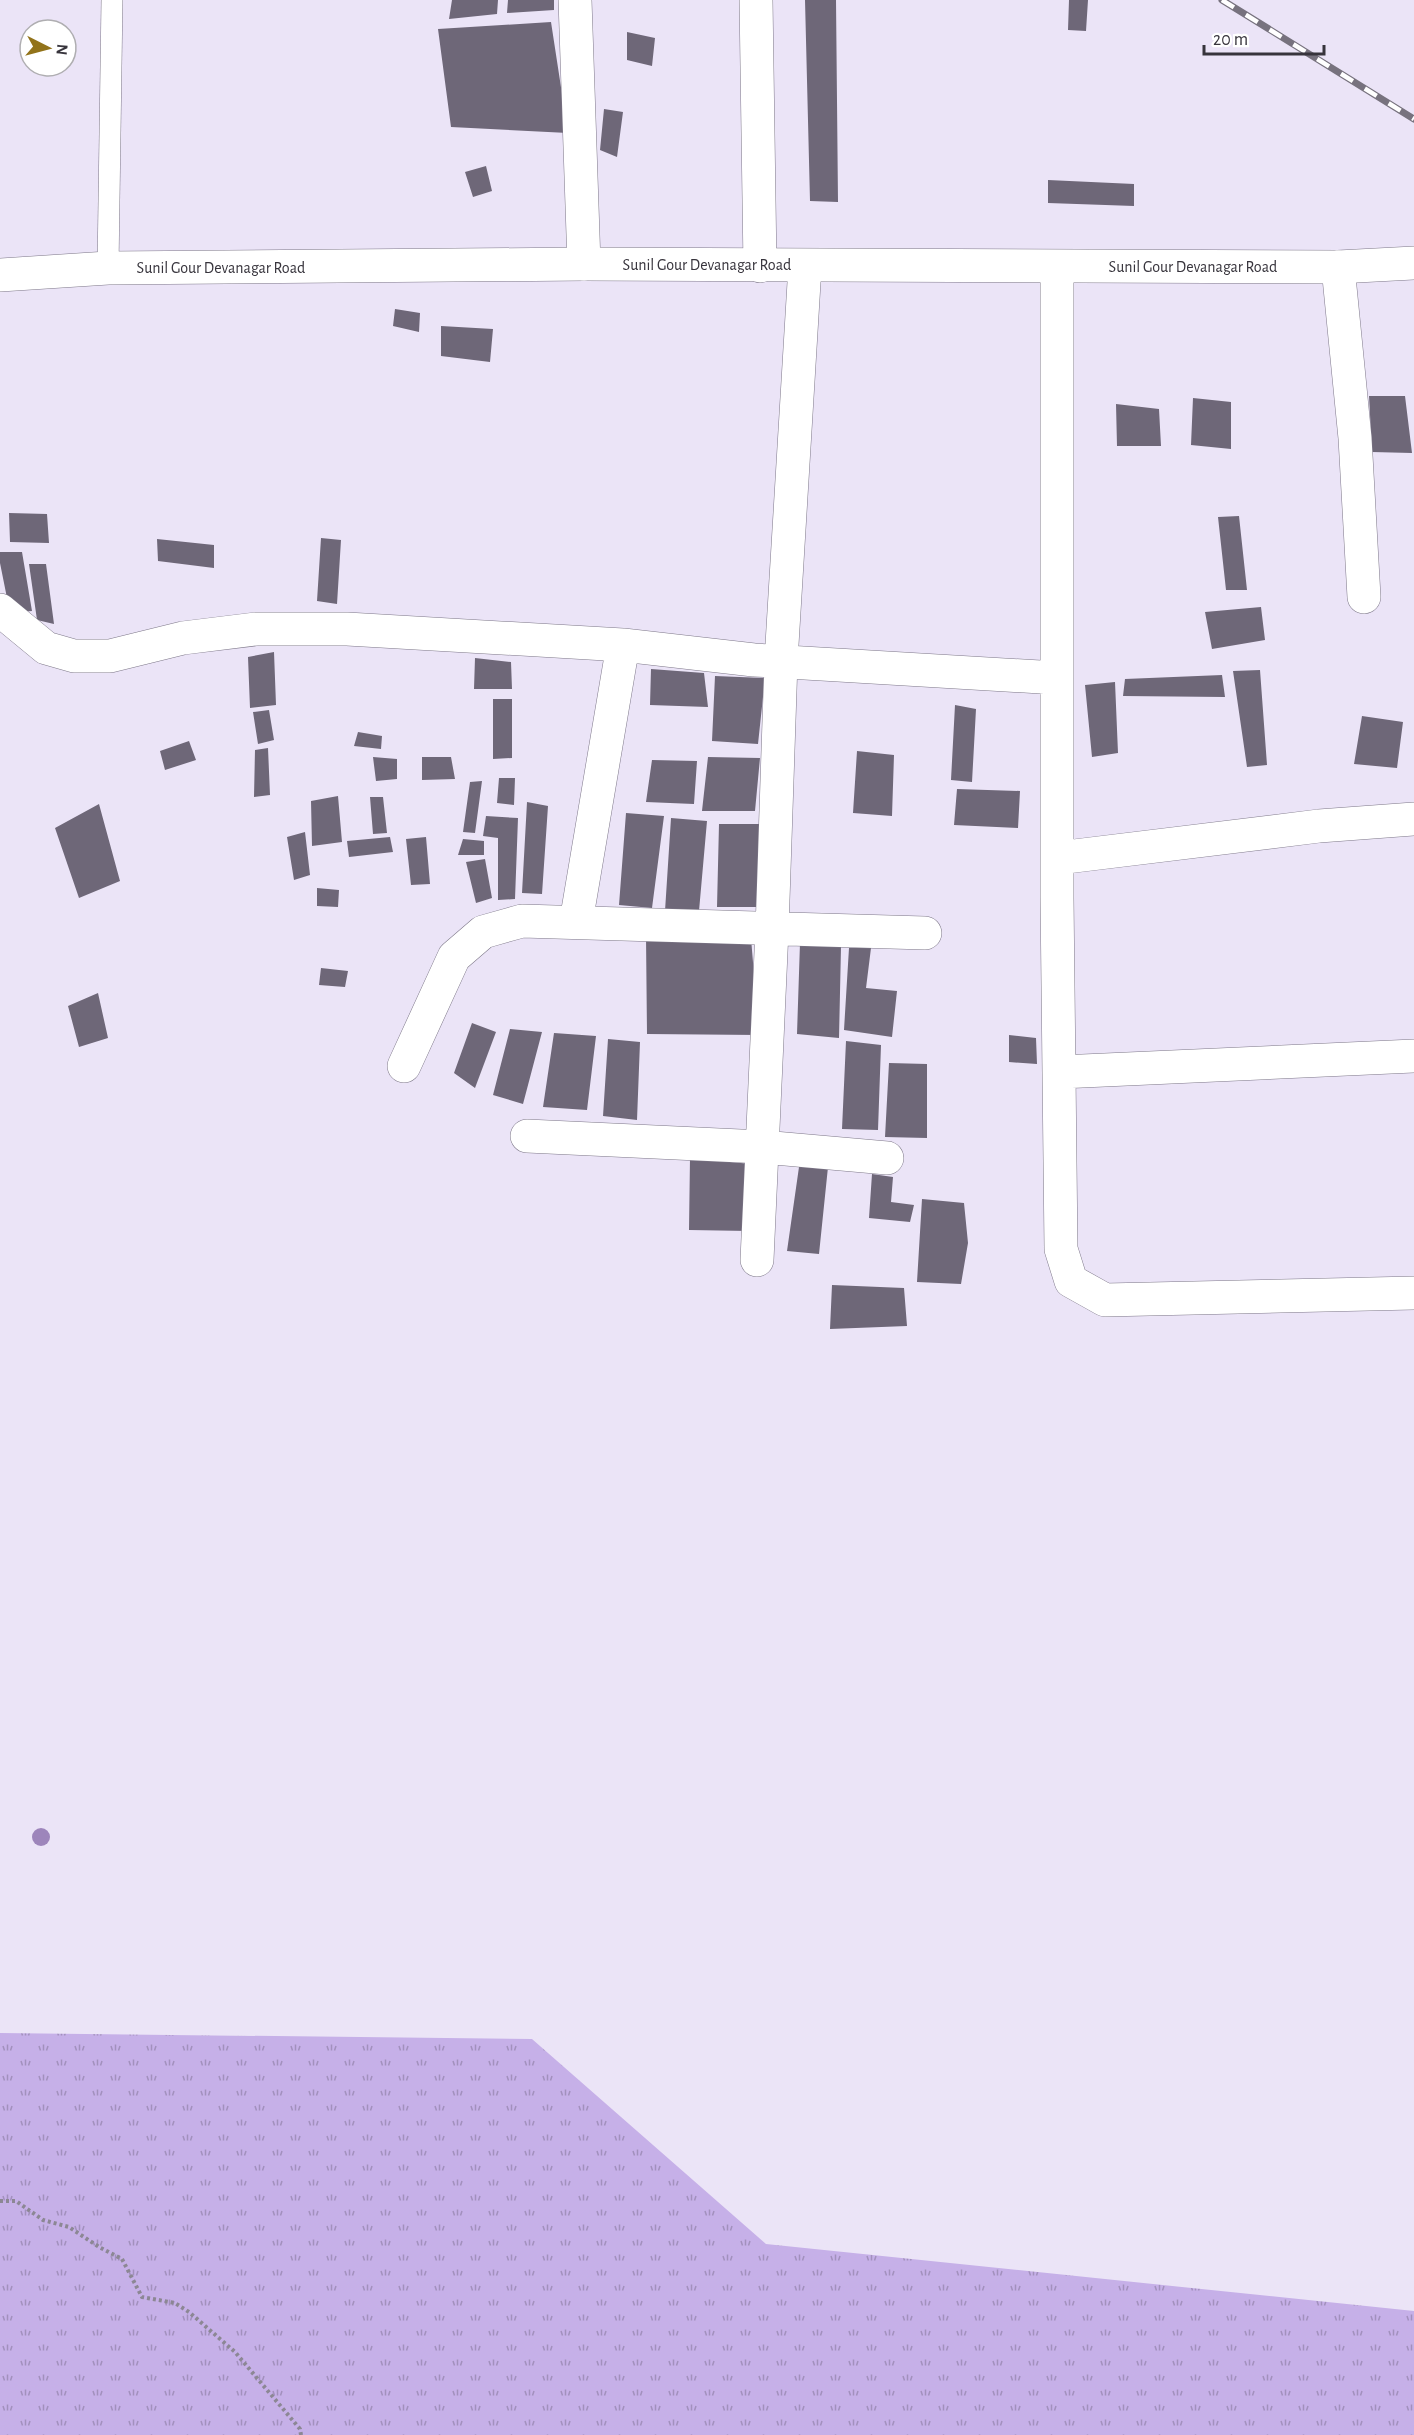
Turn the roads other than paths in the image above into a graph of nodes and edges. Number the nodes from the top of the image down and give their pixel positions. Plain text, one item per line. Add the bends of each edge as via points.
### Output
1 (112, 0) edge
2 (575, 0) edge
3 (756, 0) edge
4 (1414, 263) edge
5 (584, 264) junction
6 (760, 266) junction
7 (805, 266) junction
8 (1057, 267) junction
9 (1338, 267) junction
10 (108, 268) junction
11 (0, 275) edge
12 (1364, 597) dead end
13 (0, 610) edge
14 (623, 645) junction
15 (781, 661) junction
16 (1057, 678) junction
17 (1414, 819) edge
18 (1058, 858) junction
19 (576, 922) junction
20 (772, 930) junction
21 (925, 933) dead end
22 (1414, 1056) edge
23 (404, 1066) dead end
24 (1060, 1072) junction
25 (527, 1136) dead end
26 (762, 1147) junction
27 (887, 1158) dead end
28 (757, 1260) dead end
29 (1414, 1293) edge

1 - 10 lane
2 - 5 street
3 - 6 street
4 - 9 street, Sunil Gour Devanagar Road
5 - 6 street, Sunil Gour Devanagar Road
5 - 10 street, Sunil Gour Devanagar Road
6 - 7 street, Sunil Gour Devanagar Road
7 - 8 street, Sunil Gour Devanagar Road
7 - 15 street
8 - 9 street, Sunil Gour Devanagar Road
8 - 16 street
9 - 12 street via 1355,438
10 - 11 street, Sunil Gour Devanagar Road
13 - 14 street via 46,648 74,656 110,656 183,638 256,629 347,629
14 - 15 street
14 - 19 street
15 - 16 street
15 - 20 street
16 - 18 street
17 - 18 street via 1319,826
18 - 24 street
19 - 20 street
19 - 23 street via 522,921 483,932 454,957
20 - 21 street
20 - 26 street
22 - 24 street
24 - 29 street via 1061,1249 1071,1281 1104,1300
25 - 26 street
26 - 27 street
26 - 28 street

